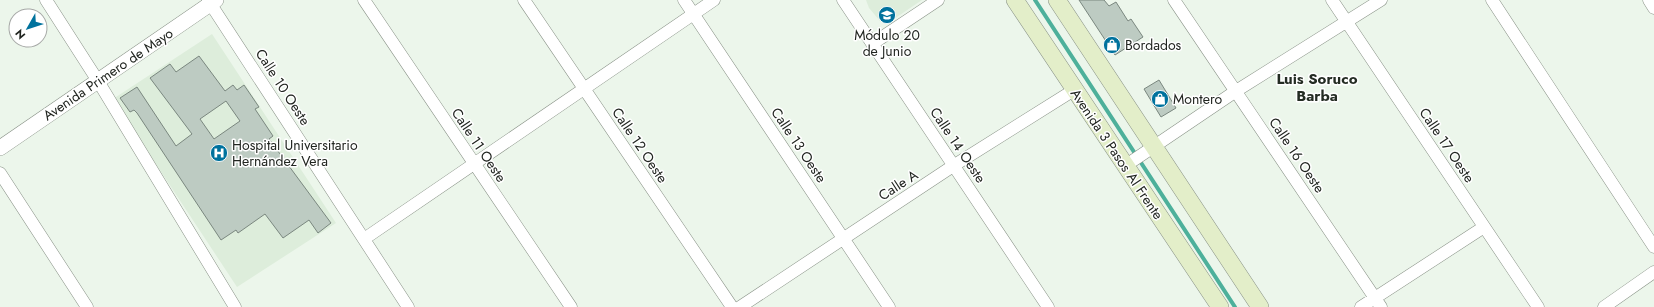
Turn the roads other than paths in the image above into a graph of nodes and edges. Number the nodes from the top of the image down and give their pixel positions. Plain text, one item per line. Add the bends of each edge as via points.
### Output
1 (46, 0) edge
2 (364, 0) edge
3 (524, 0) edge
4 (684, 0) edge
5 (714, 0) edge
6 (843, 0) edge
7 (938, 0) edge
8 (1015, 0) edge
9 (1057, 0) edge
10 (1174, 0) edge
11 (1332, 0) edge
12 (1381, 0) edge
13 (1492, 0) edge
14 (1649, 0) edge
15 (212, 1) edge
16 (1654, 8) edge
17 (693, 14) junction
18 (1346, 22) junction
19 (872, 44) junction
20 (98, 81) junction
21 (584, 89) junction
22 (1074, 90) junction
23 (1236, 91) junction
24 (0, 148) edge
25 (1139, 156) junction
26 (474, 164) junction
27 (953, 166) junction
28 (0, 173) edge
29 (1484, 227) junction
30 (364, 238) junction
31 (843, 239) junction
32 (1654, 247) edge
33 (1654, 272) edge
34 (1378, 303) edge
35 (87, 307) edge
36 (235, 307) edge
37 (408, 307) edge
38 (571, 307) edge
39 (732, 307) edge
40 (740, 307) edge
41 (889, 307) edge
42 (1048, 307) edge
43 (1220, 307) edge
44 (1260, 307) edge
45 (1362, 307) edge
46 (1538, 307) edge
47 (1604, 307) edge

1 - 20 street
2 - 26 street, Calle 11 Oeste
3 - 21 street, Calle 12 Oeste
4 - 17 street, Calle 13 Oeste
5 - 17 street
6 - 19 street, Calle 14 Oeste
7 - 19 street
8 - 22 main road, Avenida 3 Pasos Al Frente
9 - 25 main road, Avenida 3 Pasos Al Frente
10 - 23 street, Calle 16 Oeste
11 - 18 street, Calle 17 Oeste
12 - 18 street
13 - 32 street
14 - 16 street
15 - 20 street, Avenida Primero de Mayo
15 - 30 street, Calle 10 Oeste
17 - 21 street
17 - 31 street, Calle 13 Oeste
18 - 23 street
18 - 29 street, Calle 17 Oeste
19 - 27 street, Calle 14 Oeste
20 - 24 street, Avenida Primero de Mayo
20 - 36 street
21 - 26 street
21 - 39 street, Calle 12 Oeste
22 - 25 main road, Avenida 3 Pasos Al Frente
22 - 27 street, Calle A
23 - 25 street
23 - 34 street, Calle 16 Oeste
25 - 43 main road, Avenida 3 Pasos Al Frente
25 - 44 main road, Avenida 3 Pasos Al Frente
26 - 30 street
26 - 38 street, Calle 11 Oeste
27 - 31 street, Calle A
27 - 42 street, Calle 14 Oeste
28 - 35 street
29 - 34 street
29 - 46 street, Calle 17 Oeste
30 - 37 street, Calle 10 Oeste
31 - 40 street, Calle A
31 - 41 street, Calle 13 Oeste
33 - 47 street
34 - 45 street

